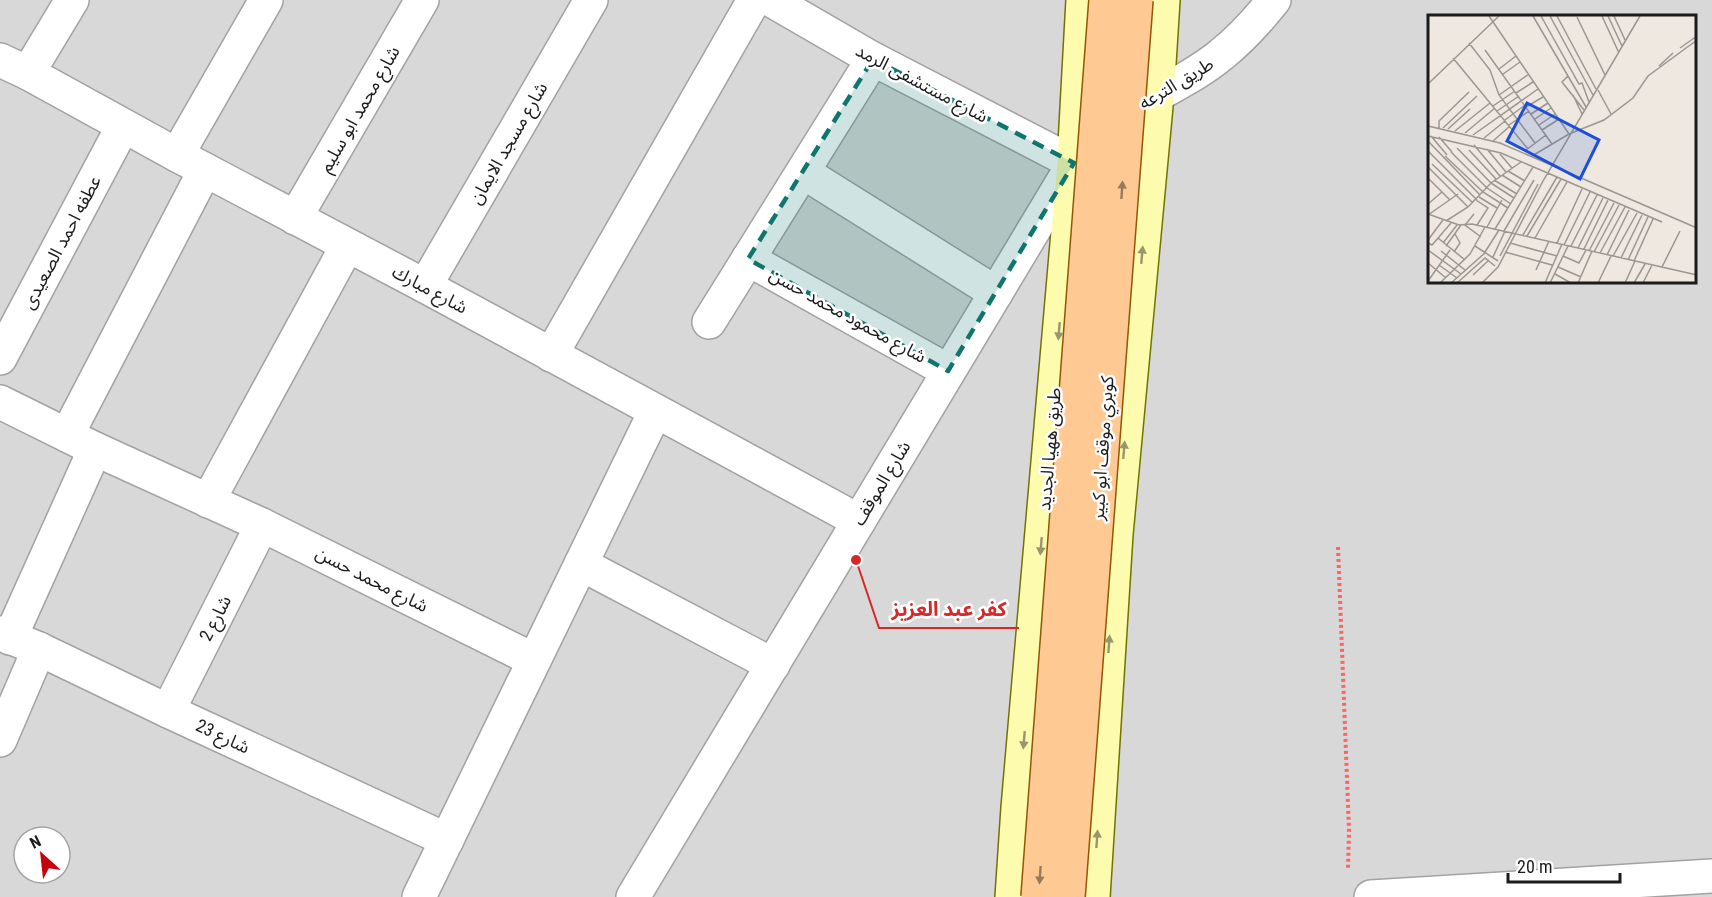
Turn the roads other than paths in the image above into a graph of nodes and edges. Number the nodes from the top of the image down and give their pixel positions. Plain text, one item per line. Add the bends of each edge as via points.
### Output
1 (72, 0) edge
2 (266, 0) edge
3 (422, 0) edge
4 (591, 0) edge
5 (754, 0) edge
6 (771, 0) edge
7 (1083, 0) edge
8 (1106, 0) edge
9 (1136, 0) edge
10 (1163, 0) edge
11 (1274, 0) edge
12 (873, 59) junction
13 (14, 66) edge
14 (1156, 95) junction
15 (123, 126) junction
16 (191, 162) junction
17 (1074, 163) junction
18 (803, 172) junction
19 (296, 218) junction
20 (347, 246) junction
21 (748, 259) junction
22 (425, 286) junction
23 (996, 293) junction
24 (709, 322) dead end
25 (551, 355) junction
26 (0, 358) edge
27 (948, 371) junction
28 (0, 402) edge
29 (655, 412) junction
30 (81, 442) junction
31 (208, 501) junction
32 (859, 521) junction
33 (262, 525) junction
34 (581, 564) junction
35 (16, 640) edge
36 (534, 660) junction
37 (772, 665) junction
38 (168, 711) junction
39 (0, 740) edge
40 (447, 840) junction
41 (1712, 876) edge
42 (419, 897) edge
43 (633, 897) edge
44 (1012, 897) edge
45 (1038, 897) edge
46 (1068, 897) edge
47 (1094, 897) edge
48 (1371, 897) edge

1 - 13 street
2 - 16 street
3 - 19 street, شارع محمد ابو سليم
4 - 22 street, شارع مسجد الايمان
5 - 25 street
6 - 12 street, شارع مستشفى الرمد
7 - 17 street, طريق ههيا الجديد
8 -> 45 main road, كوبري موقف ابو كبير, bridge
46 -> 9 main road, كوبري موقف ابو كبير, bridge
10 - 14 street
11 - 14 street, طريق الترعه via 1221,55
12 - 17 street, شارع مستشفى الرمد
12 - 18 street
13 - 15 street, شارع مبارك
14 - 17 street, طريق الترعه via 1109,128
47 -> 14 street via 1116,534
15 - 16 street, شارع مبارك
15 - 26 street, عطفه احمد الصعيدى
16 - 19 street, شارع مبارك
16 - 30 street
17 - 23 street, شارع الموقف
17 -> 44 street, طريق ههيا الجديد
18 - 21 street
18 - 23 street
19 - 20 street, شارع مبارك
20 - 22 street, شارع مبارك
20 - 31 street
21 - 24 street
21 - 27 street, شارع محمود محمد حسن
22 - 25 street, شارع مبارك
23 - 27 street, شارع الموقف
25 - 29 street, شارع مبارك
27 - 32 street, شارع الموقف
28 - 30 street, شارع محمد حسن
29 - 32 street, شارع مبارك
29 - 34 street
30 - 31 street, شارع محمد حسن
30 - 35 street
31 - 33 street, شارع محمد حسن
32 - 37 street, شارع الموقف
33 - 36 street, شارع محمد حسن
33 - 38 street, شارع 2
34 - 36 street
34 - 37 street
35 - 38 street, شارع 23
35 - 39 street
36 - 40 street
37 - 43 street, شارع الموقف
38 - 40 street, شارع 23
40 - 42 street
41 - 48 street

